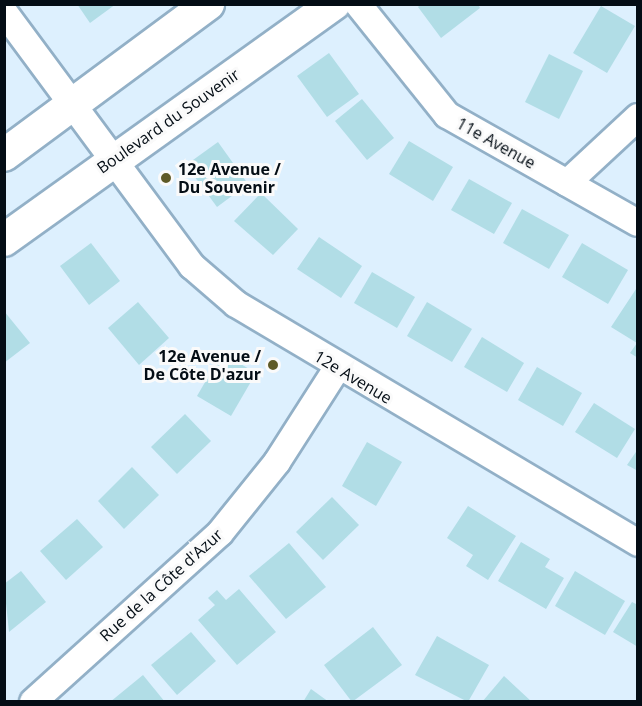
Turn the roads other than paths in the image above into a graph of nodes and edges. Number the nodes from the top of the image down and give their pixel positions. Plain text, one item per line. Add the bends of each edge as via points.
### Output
1 (207, 4) edge
2 (334, 4) edge
3 (358, 4) edge
4 (4, 12) edge
5 (71, 106) junction
6 (638, 117) edge
7 (4, 155) edge
8 (111, 161) junction
9 (567, 183) junction
10 (638, 224) edge
11 (4, 240) edge
12 (337, 368) junction
13 (638, 543) edge
14 (33, 702) edge

1 - 5 street
2 - 8 street, Boulevard du Souvenir
3 - 9 street, 11e Avenue via 447,115
4 - 5 street, 12e Avenue
5 - 7 street
5 - 8 street, 12e Avenue
6 - 9 street
8 - 11 street, Boulevard du Souvenir
8 - 12 street, 12e Avenue via 192,266 236,304
9 - 10 street, 11e Avenue
12 - 13 street, 12e Avenue
12 - 14 street, Rue de la Côte d'Azur via 277,462 220,533

